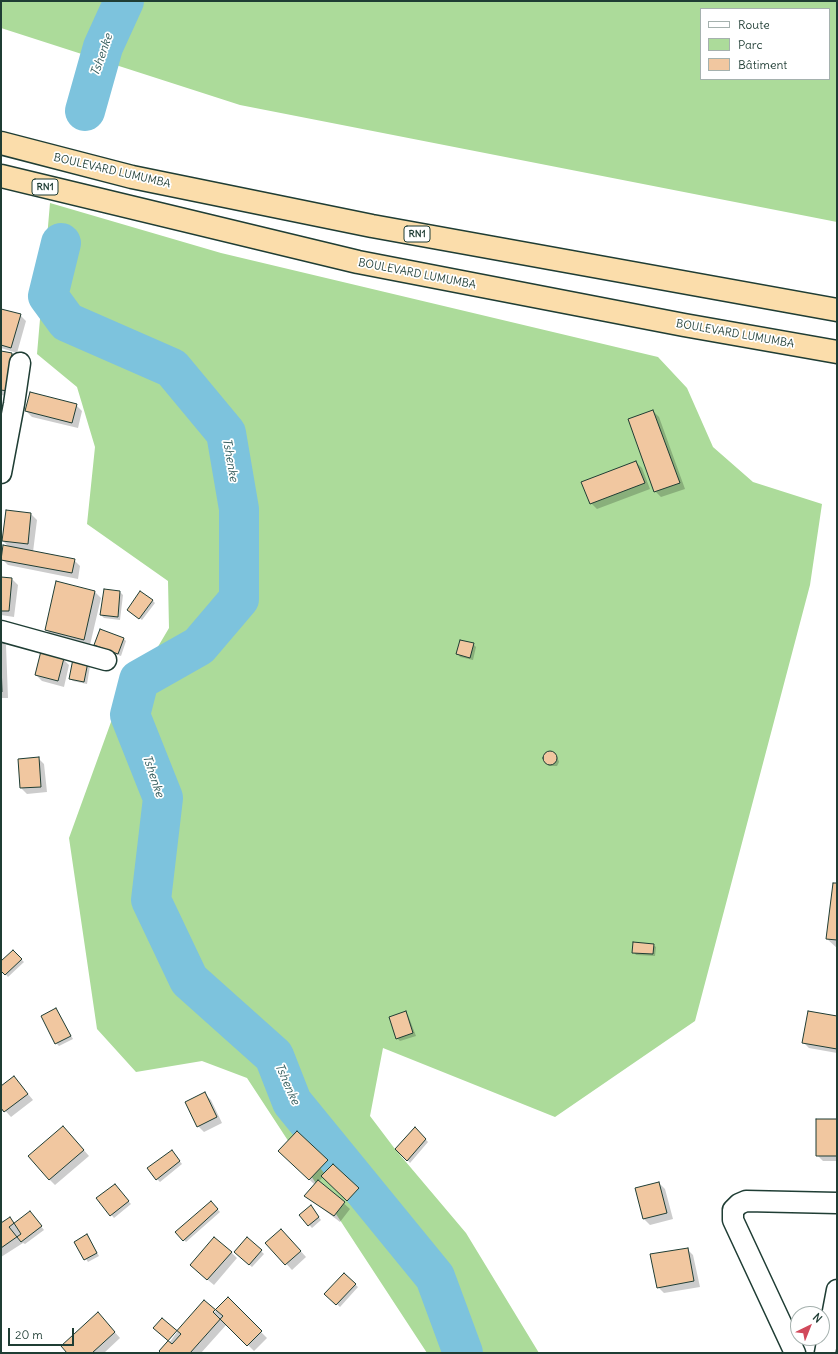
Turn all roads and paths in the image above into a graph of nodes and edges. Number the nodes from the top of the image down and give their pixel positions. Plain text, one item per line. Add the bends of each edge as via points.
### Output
1 (1, 144) edge
2 (1, 176) edge
3 (837, 310) edge
4 (837, 352) edge
5 (20, 363) dead end
6 (1, 473) edge
7 (1, 631) edge
8 (106, 660) dead end
9 (837, 1203) edge
10 (837, 1290) edge
11 (795, 1353) edge
12 (825, 1353) edge

1 - 3 highway, BOULEVARD LUMUMBA / RN1 via 132,177 372,226
2 - 4 highway, BOULEVARD LUMUMBA / RN1 via 358,262
5 - 6 street
7 - 8 street
9 - 11 street via 746,1201 733,1210 733,1220
10 - 12 street

